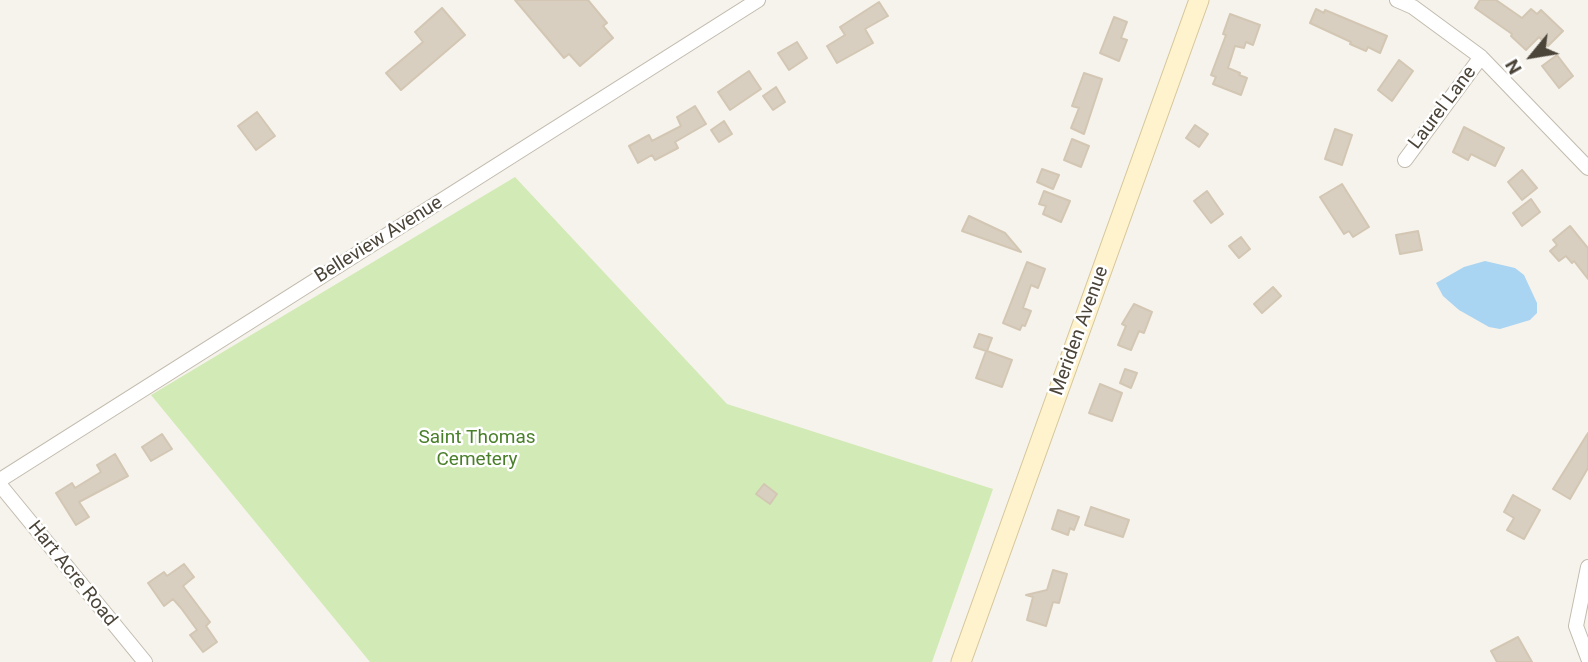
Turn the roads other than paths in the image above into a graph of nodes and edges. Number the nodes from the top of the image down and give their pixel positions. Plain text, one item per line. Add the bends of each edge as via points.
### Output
1 (758, 0) edge
2 (1199, 0) edge
3 (1397, 0) edge
4 (1481, 57) junction
5 (1405, 160) dead end
6 (1588, 168) edge
7 (0, 482) edge
8 (1588, 567) edge
9 (1588, 658) edge
10 (145, 662) edge
11 (961, 662) edge

1 - 7 street, Belleview Avenue
2 - 11 main road, Meriden Avenue
3 - 4 street
4 - 5 street, Laurel Lane
4 - 6 street
7 - 10 street, Hart Acre Road
8 - 9 street via 1576,626

